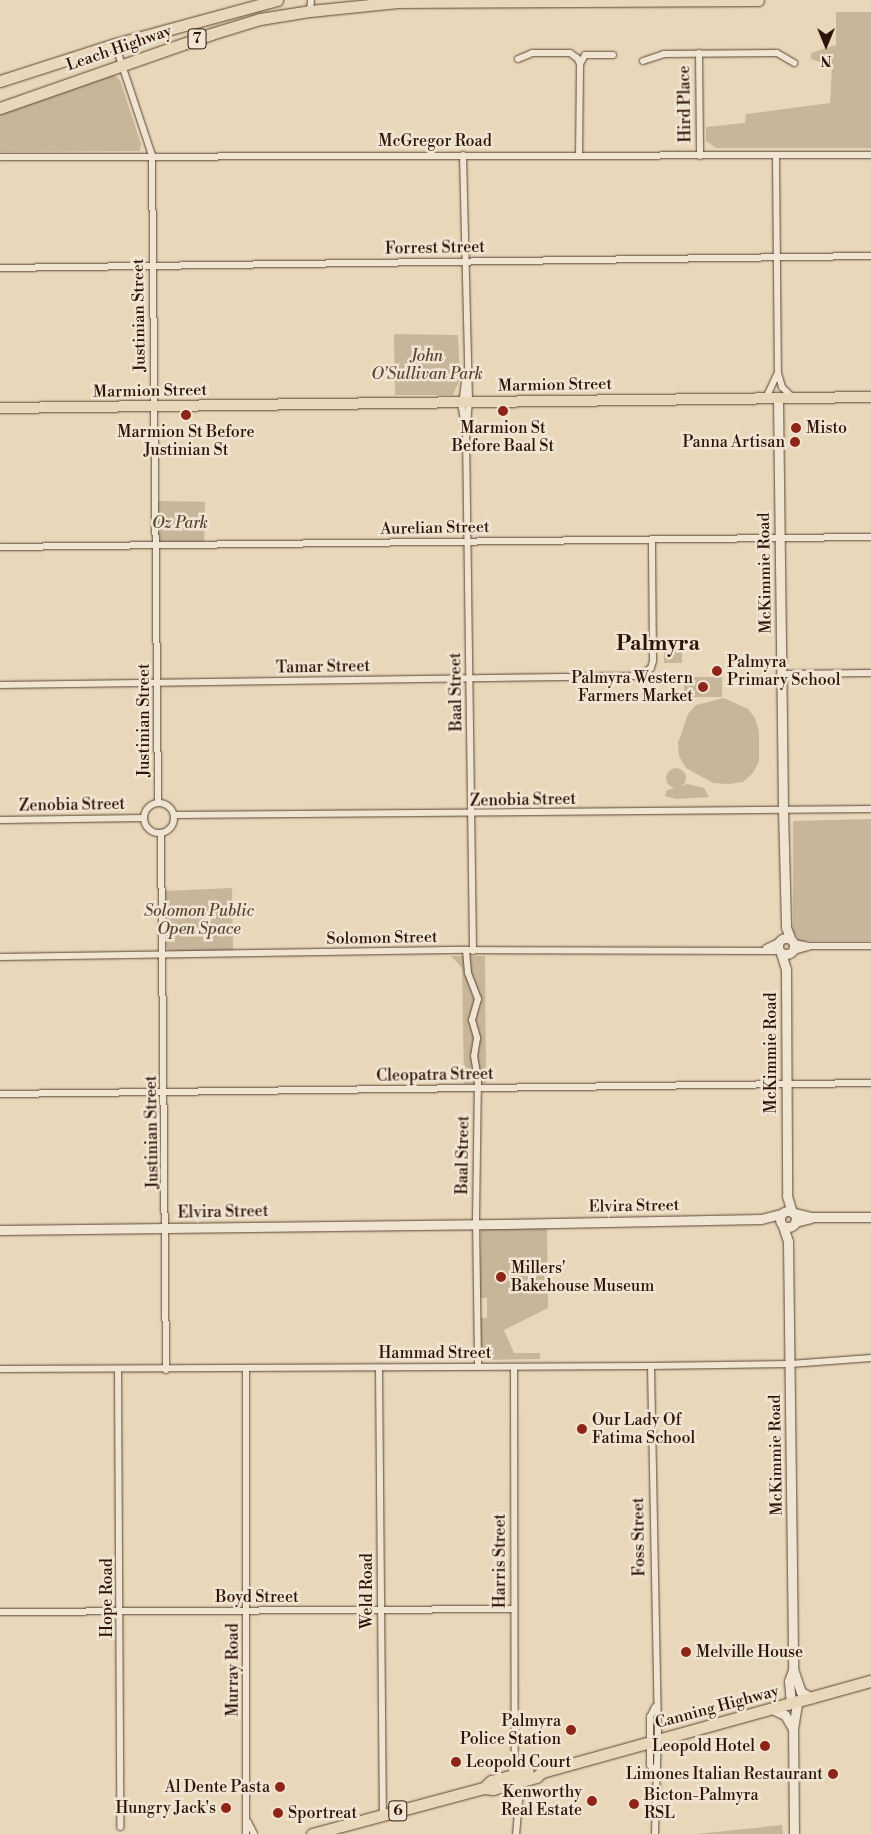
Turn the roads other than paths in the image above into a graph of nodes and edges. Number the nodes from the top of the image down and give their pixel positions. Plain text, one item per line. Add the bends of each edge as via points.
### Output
1 (277, 0) edge
2 (758, 0) edge
3 (311, 6) edge
4 (115, 44) junction
5 (699, 53) junction
6 (613, 54) dead end
7 (518, 59) dead end
8 (643, 61) dead end
9 (794, 63) dead end
10 (121, 64) junction
11 (580, 64) junction
12 (0, 81) edge
13 (0, 108) edge
14 (463, 154) junction
15 (152, 155) junction
16 (579, 155) junction
17 (871, 155) edge
18 (700, 156) junction
19 (776, 156) junction
20 (0, 157) edge
21 (871, 256) edge
22 (776, 257) junction
23 (464, 261) junction
24 (152, 266) junction
25 (0, 268) edge
26 (778, 373) junction
27 (871, 397) edge
28 (766, 398) junction
29 (792, 398) junction
30 (778, 401) junction
31 (871, 403) edge
32 (466, 405) junction
33 (0, 408) edge
34 (153, 409) junction
35 (0, 414) edge
36 (871, 537) edge
37 (652, 538) junction
38 (780, 538) junction
39 (468, 541) junction
40 (158, 545) junction
41 (0, 547) edge
42 (871, 673) edge
43 (781, 674) junction
44 (469, 678) junction
45 (158, 683) junction
46 (0, 685) edge
47 (158, 802) junction
48 (871, 809) edge
49 (783, 810) junction
50 (472, 814) junction
51 (175, 815) junction
52 (144, 818) junction
53 (0, 820) edge
54 (161, 833) junction
55 (786, 946) junction
56 (871, 946) edge
57 (469, 950) junction
58 (162, 956) junction
59 (0, 957) edge
60 (871, 1082) edge
61 (786, 1084) junction
62 (478, 1088) junction
63 (166, 1093) junction
64 (0, 1094) edge
65 (871, 1217) edge
66 (787, 1219) junction
67 (476, 1222) junction
68 (167, 1228) junction
69 (0, 1230) edge
70 (871, 1358) edge
71 (790, 1364) junction
72 (478, 1366) junction
73 (651, 1366) junction
74 (514, 1367) junction
75 (246, 1368) junction
76 (379, 1368) junction
77 (0, 1369) edge
78 (118, 1369) junction
79 (166, 1370) junction
80 (514, 1609) junction
81 (247, 1610) junction
82 (381, 1610) junction
83 (122, 1611) junction
84 (0, 1612) edge
85 (793, 1669) junction
86 (871, 1681) edge
87 (812, 1698) junction
88 (794, 1703) junction
89 (772, 1709) junction
90 (794, 1729) junction
91 (654, 1742) junction
92 (515, 1779) junction
93 (383, 1815) junction
94 (248, 1821) junction
95 (120, 1827) dead end
96 (246, 1834) edge
97 (254, 1834) edge
98 (312, 1834) edge
99 (516, 1834) edge
100 (655, 1834) edge
101 (794, 1834) edge

1 - 4 highway, Leach Highway / 7
2 - 3 highway, Leach Highway / 7 via 398,2
3 - 10 highway, Leach Highway / 7
4 - 10 street, Justinian Street
4 - 12 highway, Leach Highway / 7
5 - 8 street, Hird Place via 664,54
5 - 9 street, Hird Place via 777,53
5 - 18 street, Hird Place
6 - 11 street via 585,55
7 - 11 street via 532,53 570,53
10 - 13 highway, Leach Highway / 7
10 - 15 street, Justinian Street
11 - 16 street
14 - 15 street, McGregor Road
14 - 16 street, McGregor Road
14 - 23 street, Baal Street
15 - 20 street, McGregor Road
15 - 24 street, Justinian Street
16 - 18 street, McGregor Road
17 - 19 street, McGregor Road
18 - 19 street, McGregor Road
19 - 22 street
21 - 22 street, Forrest Street
22 - 23 street, Forrest Street
22 - 26 street
23 - 24 street, Forrest Street
23 - 32 street, Baal Street
24 - 25 street, Forrest Street
24 - 34 street, Justinian Street
26 - 28 street
26 - 29 street via 782,387
27 - 29 main road, Marmion Street
28 - 30 main road, Marmion Street
28 - 32 main road, Marmion Street
29 - 30 main road, Marmion Street
30 - 31 main road, Marmion Street
30 - 32 main road, Marmion Street
30 - 38 main road, McKimmie Road
32 - 34 main road, Marmion Street
32 - 39 street, Baal Street
33 - 34 main road, Marmion Street
34 - 35 main road, Marmion Street
34 - 40 street, Justinian Street
36 - 38 street, Aurelian Street
37 - 38 street, Aurelian Street
37 - 39 street, Aurelian Street
37 - 44 street, Tamar Street via 653,661 646,673
38 - 43 main road, McKimmie Road
39 - 40 street, Aurelian Street
39 - 44 street, Baal Street
40 - 41 street, Aurelian Street
40 - 45 street, Justinian Street
42 - 43 street
43 - 49 main road, McKimmie Road
44 - 45 street, Tamar Street
44 - 50 street, Baal Street
45 - 46 street, Tamar Street
45 - 47 street, Justinian Street
47 - 51 street via 169,806
47 - 52 street via 148,807
48 - 49 street, Zenobia Street
49 - 50 street, Zenobia Street
49 - 55 main road, McKimmie Road
50 - 51 street, Zenobia Street
50 - 57 street, Baal Street
51 - 54 street via 173,825
52 - 53 street, Zenobia Street
52 - 54 street via 150,830
54 - 58 street, Justinian Street
55 - 56 street, Solomon Street
55 - 57 street, Solomon Street
55 - 61 main road, McKimmie Road
57 - 58 street, Solomon Street
57 - 62 street, Baal Street via 468,973 478,995 472,1020 477,1038 474,1056
58 - 59 street, Solomon Street
58 - 63 street, Justinian Street
60 - 61 street, Cleopatra Street
61 - 62 street, Cleopatra Street
61 - 66 main road, McKimmie Road
62 - 63 street, Cleopatra Street
62 - 67 street, Baal Street
63 - 64 street, Cleopatra Street
63 - 68 street, Justinian Street
65 - 66 main road, Elvira Street
66 - 67 main road, Elvira Street
66 - 71 main road, McKimmie Road
67 - 68 main road, Elvira Street
67 - 72 street, Baal Street
68 - 69 main road, Elvira Street
68 - 79 street, Justinian Street
70 - 71 street, Hammad Street
71 - 73 street, Hammad Street
71 - 85 main road, McKimmie Road
72 - 74 street, Hammad Street
72 - 76 street, Hammad Street
73 - 74 street, Hammad Street
73 - 91 street, Foss Street via 655,1707 650,1717
74 - 80 street, Harris Street
75 - 76 street, Hammad Street
75 - 79 street, Hammad Street
75 - 81 street, Murray Road
76 - 82 street, Weld Road
77 - 78 street, Hammad Street
78 - 79 street, Hammad Street
78 - 83 street, Hope Road
80 - 82 street, Boyd Street
80 - 92 street, Harris Street
81 - 82 street, Boyd Street
81 - 83 street, Boyd Street
81 - 94 street, Murray Road
82 - 93 street, Weld Road
83 - 84 street, Boyd Street
83 - 95 street, Hope Road
85 - 87 main road, McKimmie Road via 801,1692
85 - 88 main road, McKimmie Road via 789,1681
86 - 87 highway, Canning Highway / 6
87 - 88 highway, Canning Highway / 6
88 - 89 highway, Canning Highway / 6
88 - 90 main road, McKimmie Road
89 - 90 main road via 785,1715
89 - 91 highway, Canning Highway / 6
90 - 101 main road, McKimmie Road
91 - 92 highway, Canning Highway / 6 via 542,1772 535,1769
91 - 100 street, Foss Street via 650,1765 654,1771
92 - 93 highway, Canning Highway / 6 via 491,1781 484,1788
92 - 99 street, Harris Street
93 - 98 highway, Canning Highway / 6
94 - 96 street, Murray Road
94 - 97 street, Murray Road

